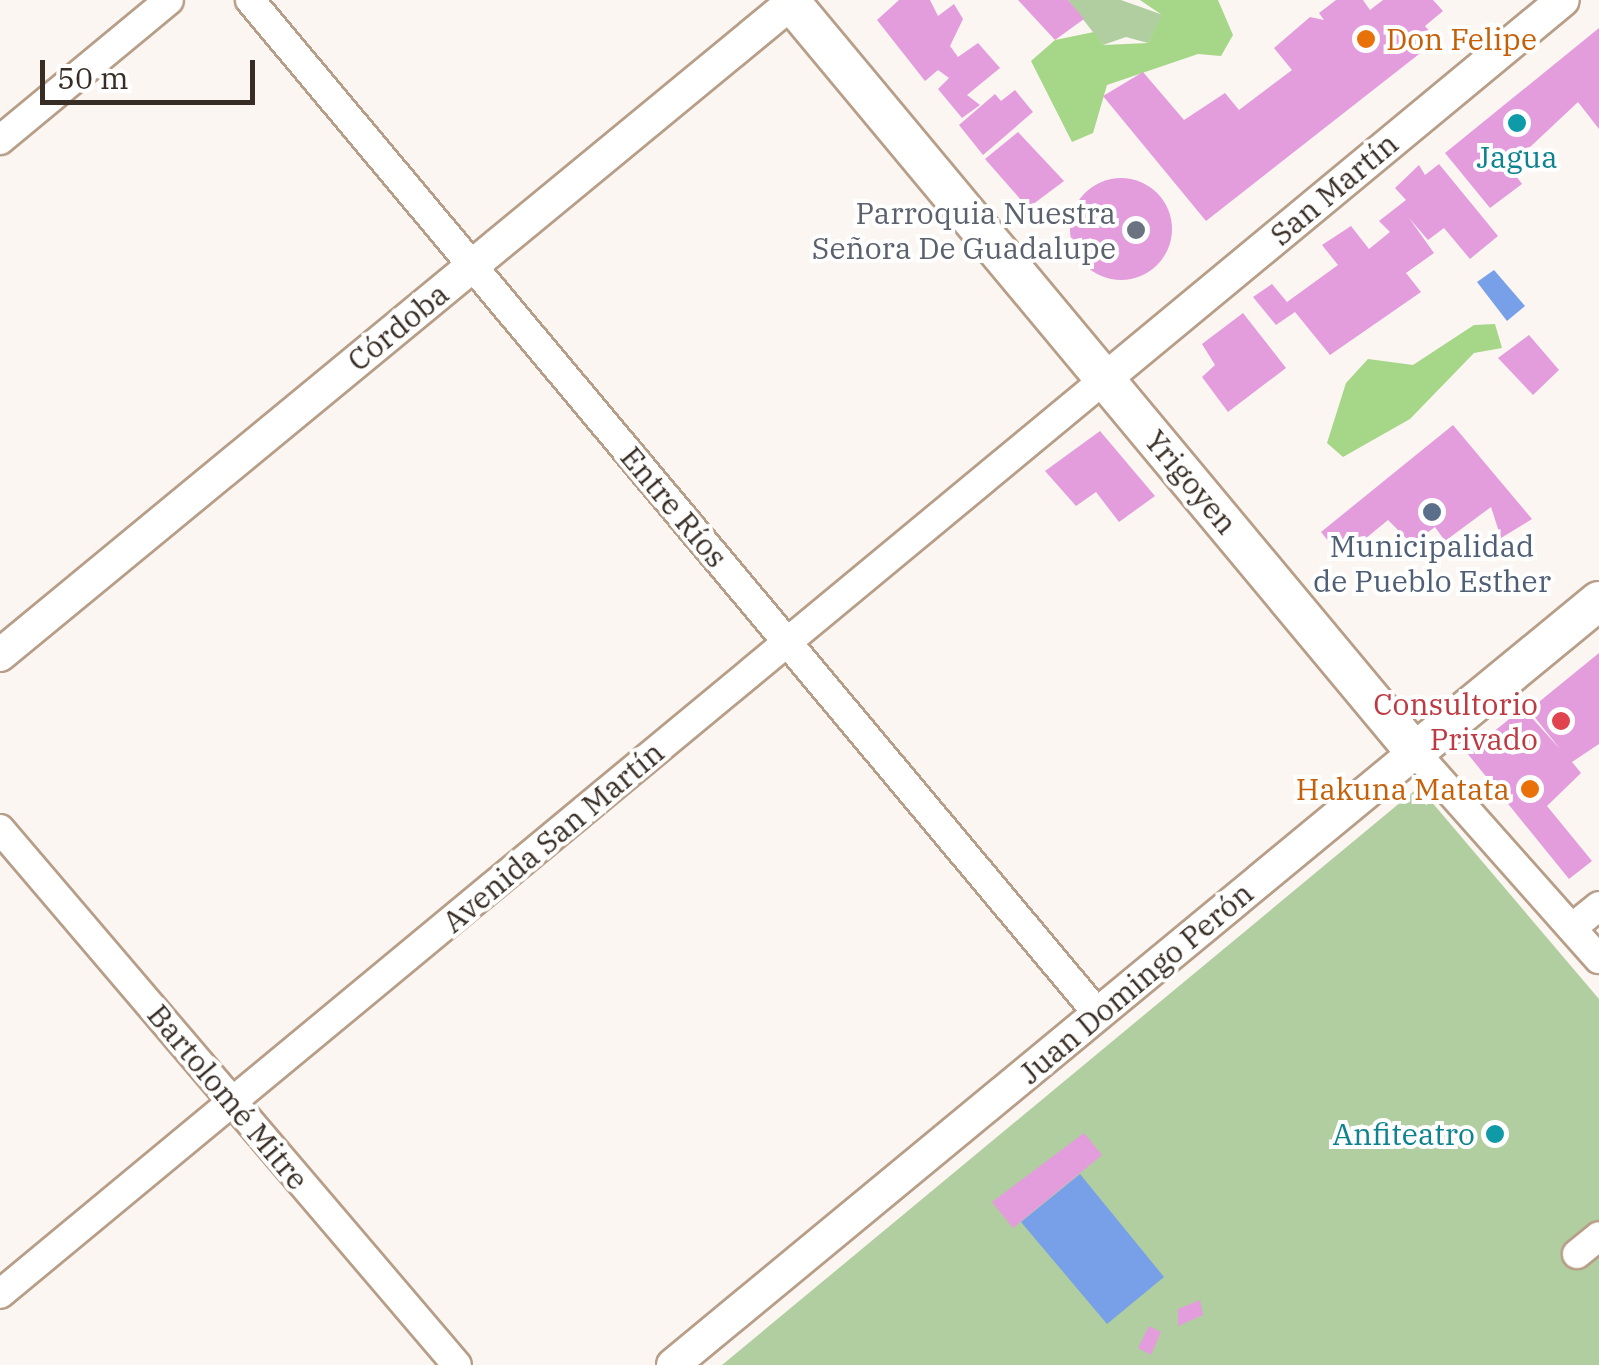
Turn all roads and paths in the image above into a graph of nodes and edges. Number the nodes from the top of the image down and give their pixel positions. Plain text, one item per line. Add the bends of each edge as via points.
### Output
1 (169, 0) edge
2 (250, 0) edge
3 (1563, 0) edge
4 (792, 1) edge
5 (0, 140) edge
6 (472, 266) junction
7 (1105, 379) junction
8 (1599, 601) edge
9 (788, 642) junction
10 (0, 655) edge
11 (1416, 752) junction
12 (0, 829) edge
13 (1599, 906) edge
14 (1572, 928) junction
15 (1599, 959) edge
16 (1098, 1014) junction
17 (232, 1102) junction
18 (1599, 1236) edge
19 (1576, 1254) dead end
20 (0, 1294) edge
21 (458, 1365) edge
22 (673, 1365) edge

1 - 5 street
2 - 6 street, Entre Ríos
3 - 7 street, San Martín
4 - 6 street, Córdoba
4 - 7 main road, Yrigoyen
6 - 9 street, Entre Ríos
6 - 10 street, Córdoba
7 - 9 street, Avenida San Martín
7 - 11 main road, Yrigoyen
8 - 11 main road, Juan Domingo Perón
9 - 16 street, Entre Ríos
9 - 17 street, Avenida San Martín
11 - 14 street, Yrigoyen
11 - 16 street, Juan Domingo Perón
12 - 17 street, Bartolomé Mitre
13 - 14 street
14 - 15 street, Yrigoyen
16 - 22 street, Juan Domingo Perón
17 - 20 street, Avenida San Martín
17 - 21 street, Bartolomé Mitre
18 - 19 street

